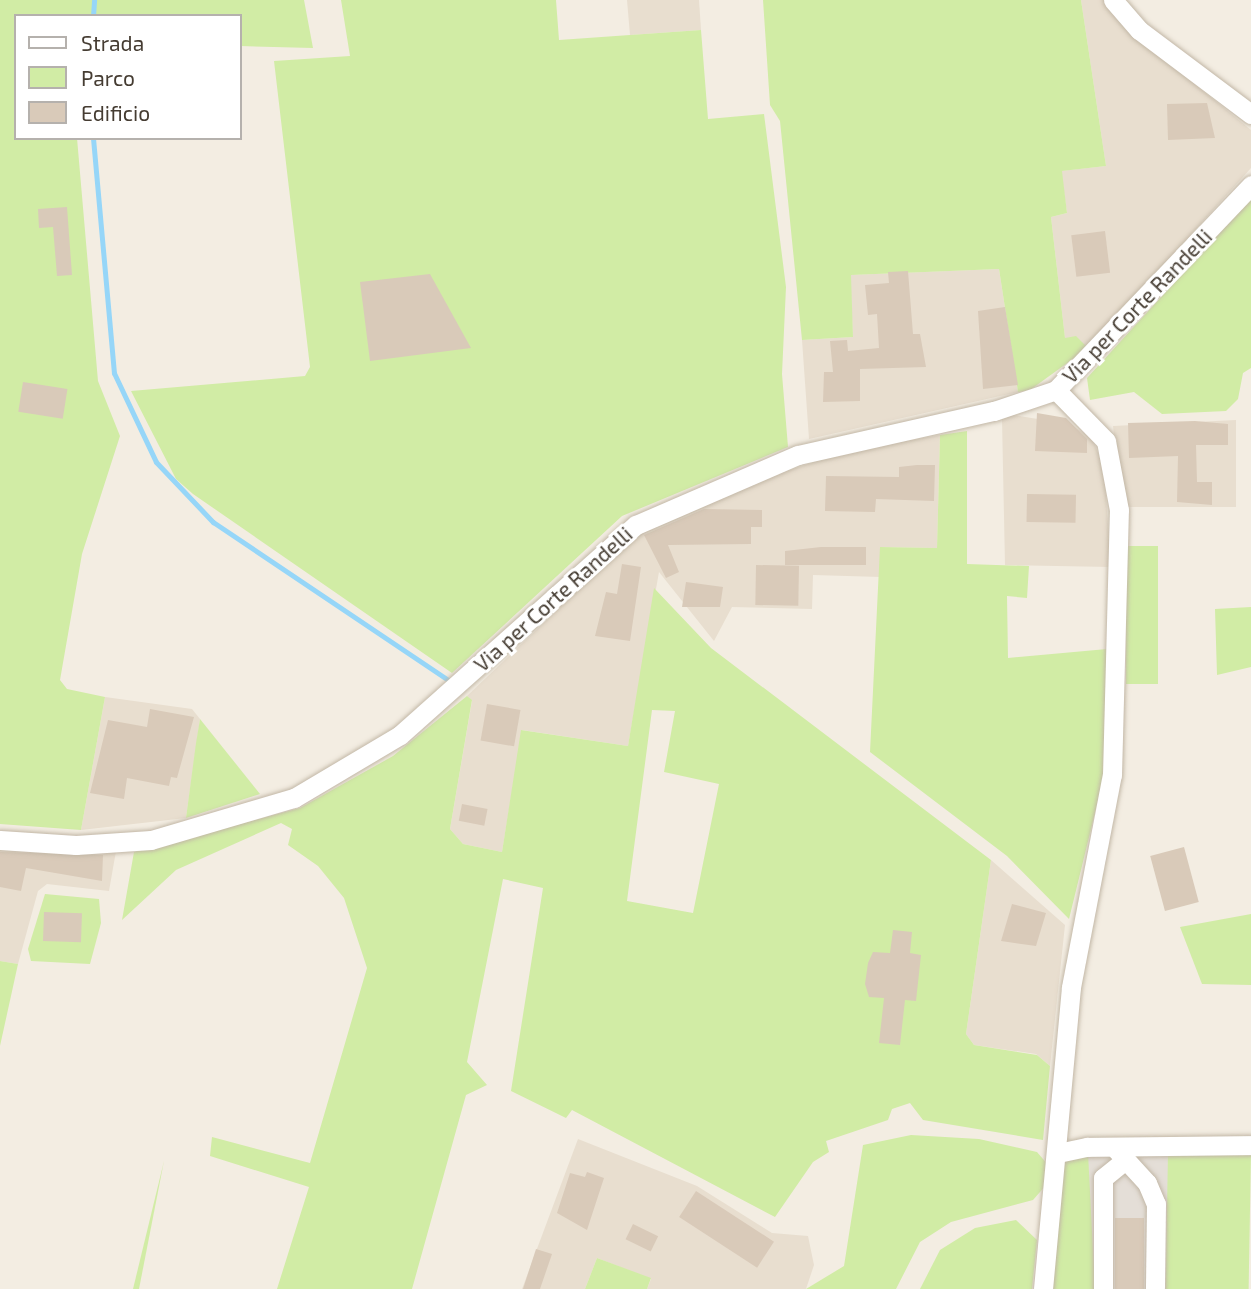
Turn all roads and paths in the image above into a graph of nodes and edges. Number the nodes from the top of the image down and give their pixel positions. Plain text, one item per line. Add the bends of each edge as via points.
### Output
1 (1113, 0) edge
2 (1251, 114) edge
3 (1251, 185) edge
4 (1056, 390) junction
5 (0, 840) edge
6 (1251, 1145) edge
7 (1058, 1153) junction
8 (1119, 1154) junction
9 (1043, 1289) edge
10 (1103, 1289) edge
11 (1155, 1289) edge

1 - 2 street via 1139,30
3 - 4 street, Via per Corte Randelli
4 - 5 street, Via per Corte Randelli via 994,411 798,455 636,525 400,735 294,798 151,840 76,845
4 - 7 street via 1106,441 1119,510 1112,775 1070,987
6 - 8 street
7 - 8 street
7 - 9 street
8 - 10 street via 1103,1178
8 - 11 street via 1147,1183 1156,1204

